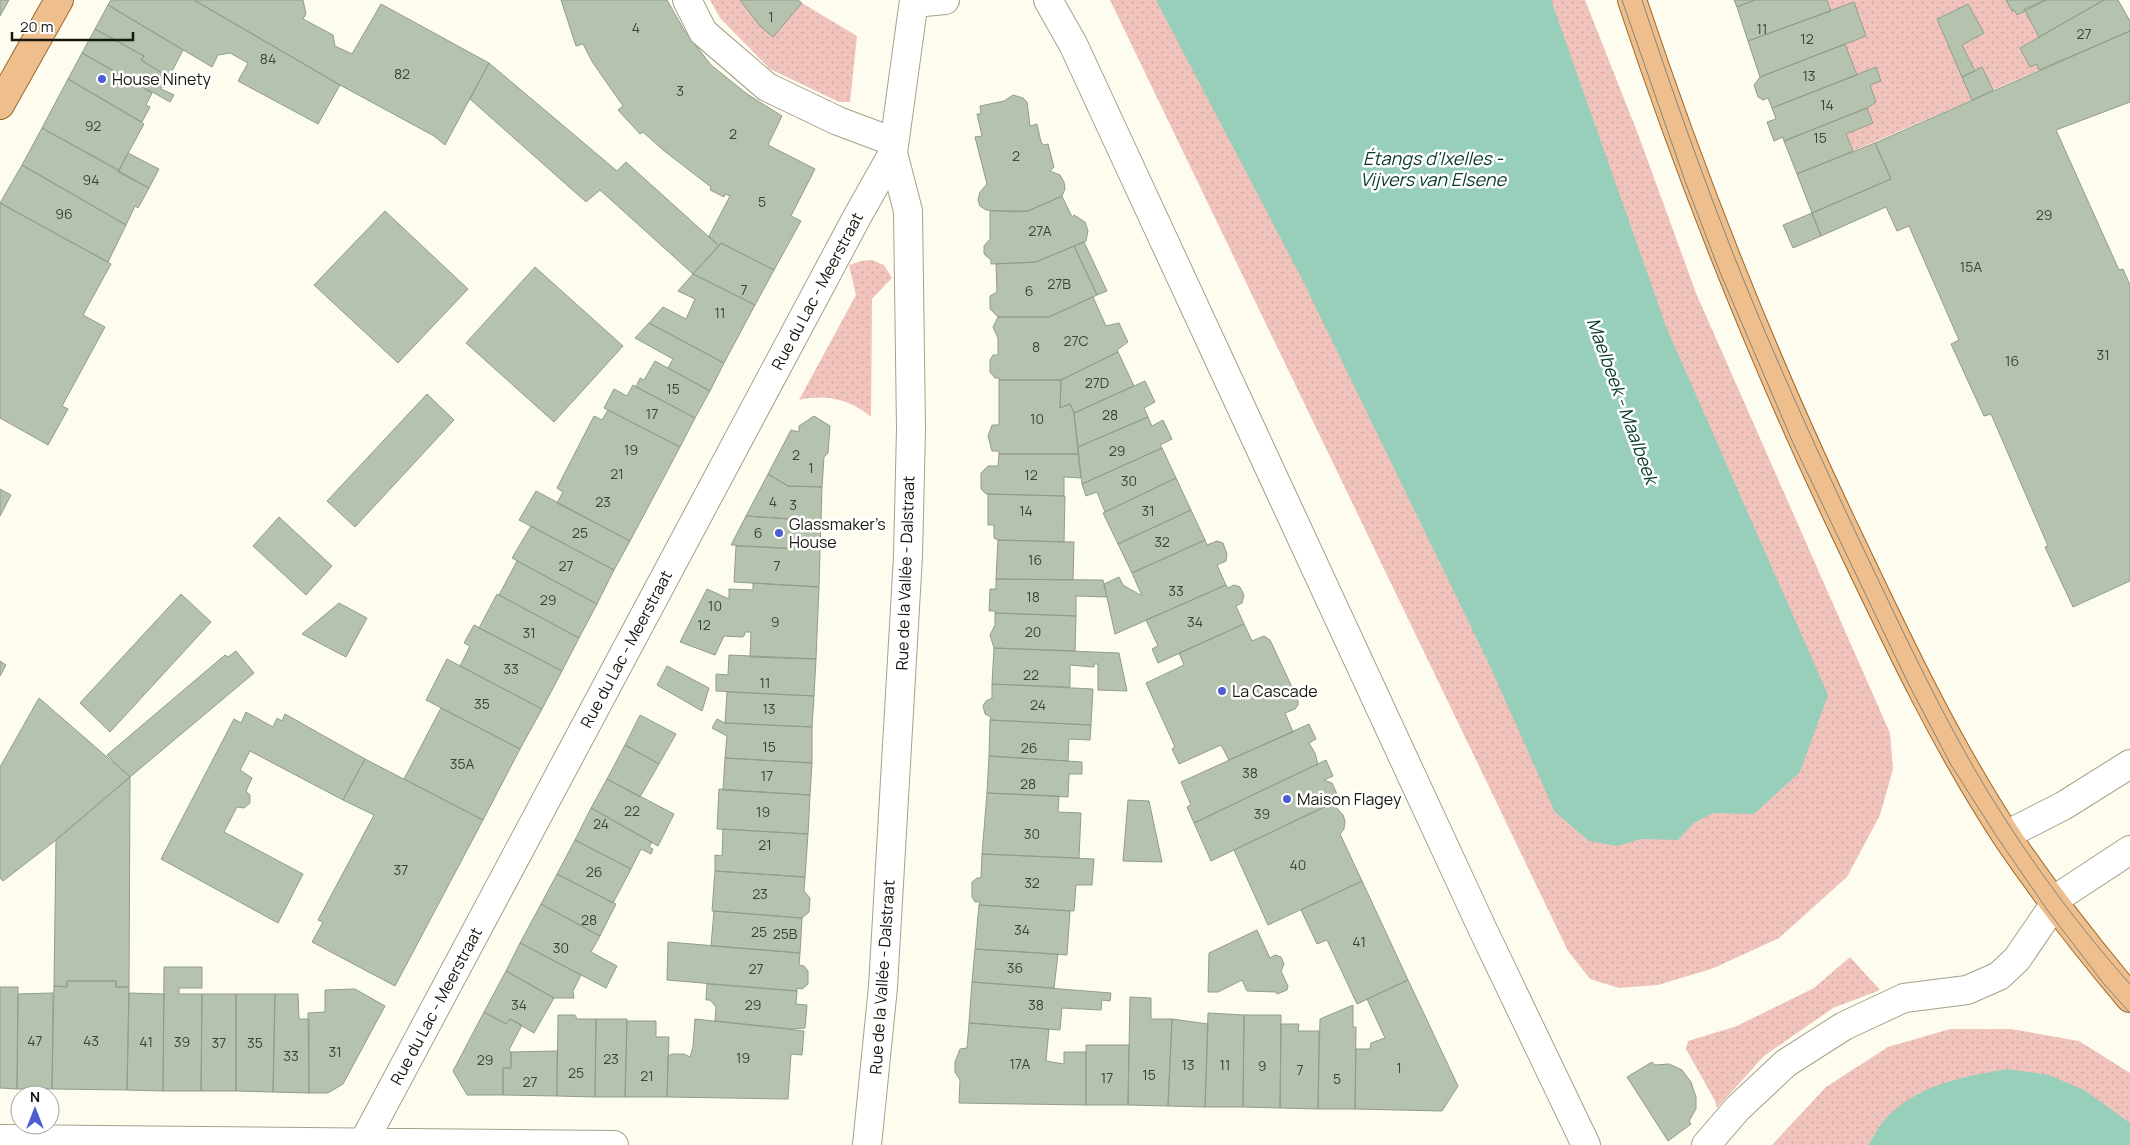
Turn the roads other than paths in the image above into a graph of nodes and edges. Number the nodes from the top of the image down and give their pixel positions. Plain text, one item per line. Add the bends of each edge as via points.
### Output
1 (59, 0) edge
2 (687, 0) edge
3 (945, 0) edge
4 (1048, 0) edge
5 (1632, 0) edge
6 (914, 1) edge
7 (0, 105) edge
8 (894, 148) junction
9 (2130, 764) edge
10 (2006, 835) junction
11 (2130, 850) edge
12 (2054, 904) junction
13 (2130, 998) edge
14 (0, 1139) edge
15 (362, 1144) edge
16 (614, 1145) edge
17 (867, 1145) edge
18 (1586, 1145) edge
19 (1706, 1145) edge

1 - 7 main road
2 - 8 street via 703,32 767,87
3 - 6 street
4 - 18 street via 1073,44 1483,930
5 - 10 main road via 1694,178 1801,439 1933,711
6 - 8 street, Rue de la Vallée - Dalstraat
8 - 15 street, Rue du Lac - Meerstraat
8 - 17 street, Rue de la Vallée - Dalstraat via 908,210 911,428 908,556 883,987
9 - 10 street via 2062,806
10 - 12 main road
11 - 12 street via 2060,896
12 - 13 main road
12 - 19 street via 2016,959 1999,976 1967,990 1904,998 1844,1026 1786,1063 1737,1109
14 - 15 street
15 - 16 street

